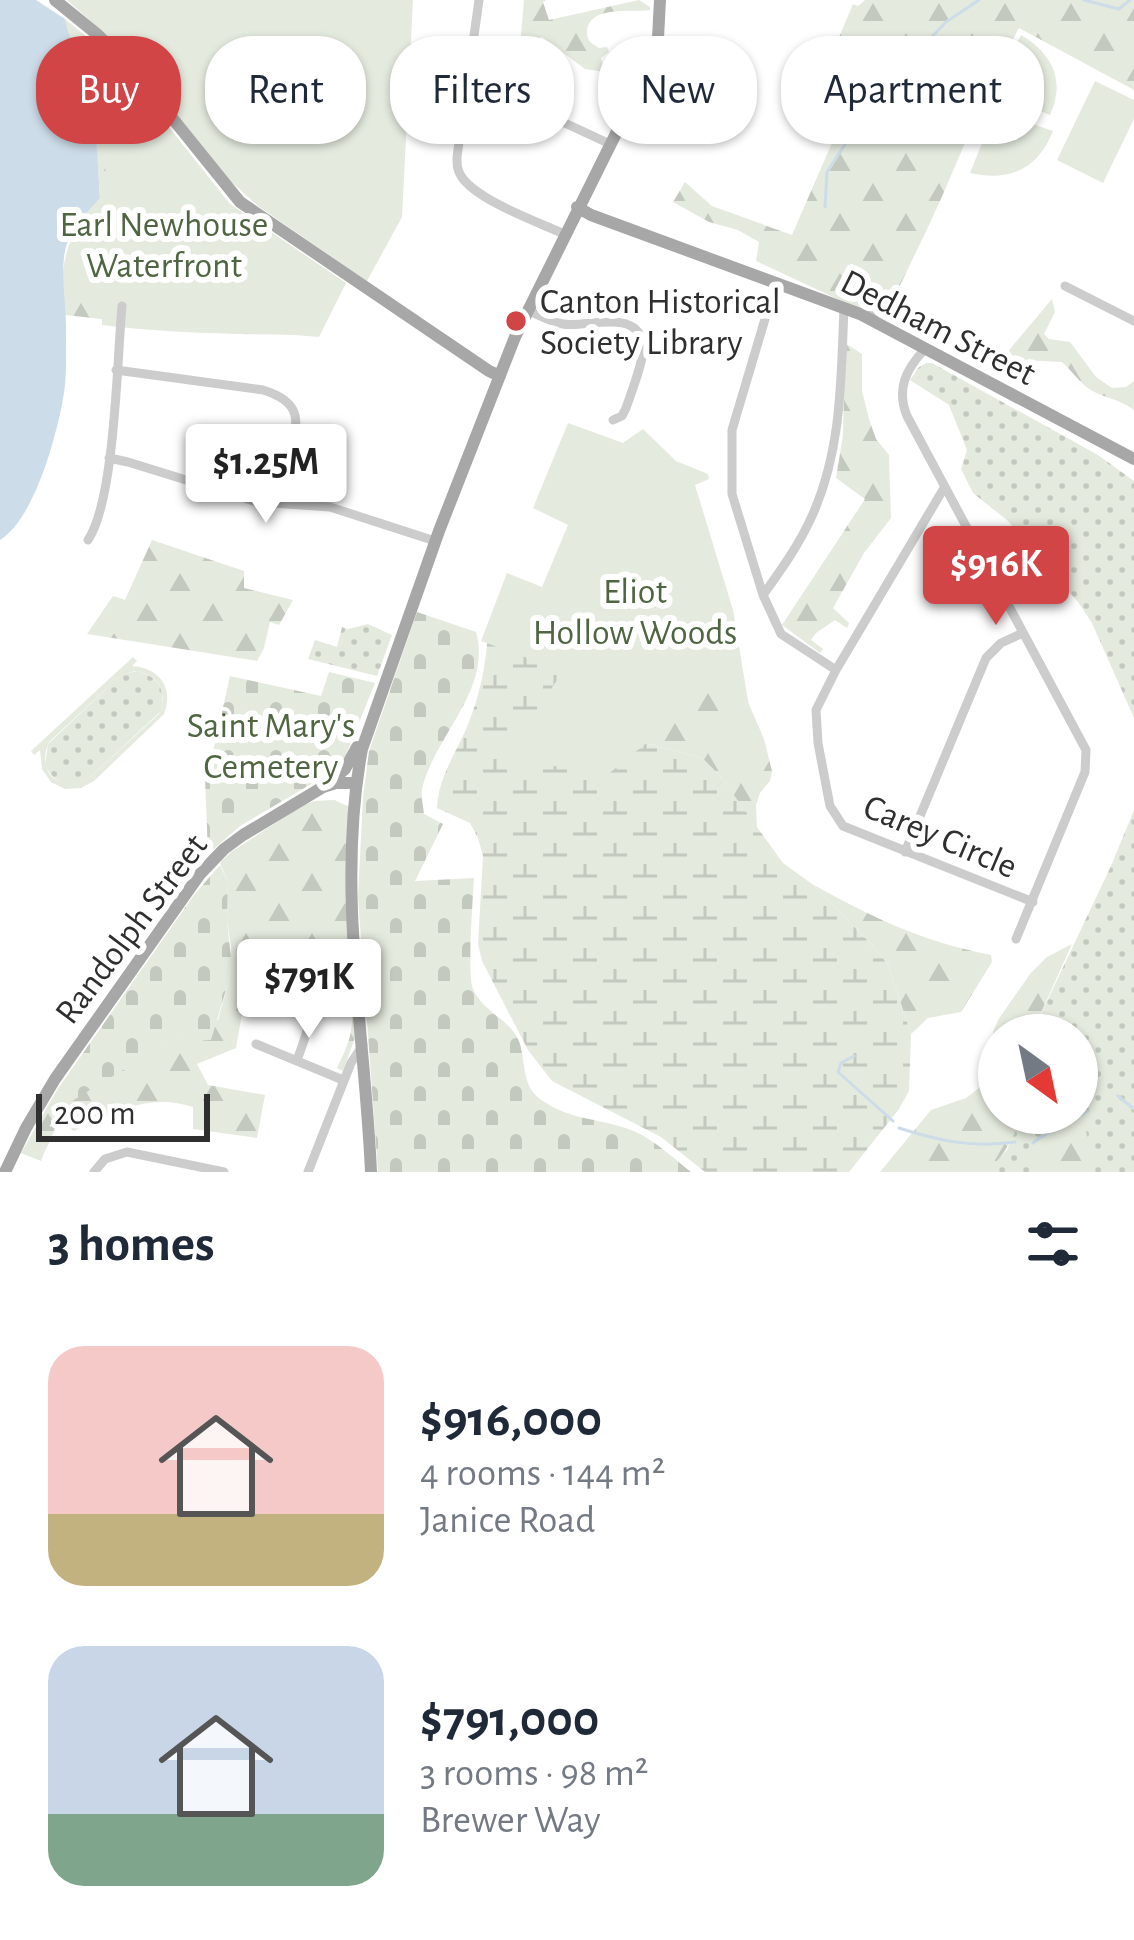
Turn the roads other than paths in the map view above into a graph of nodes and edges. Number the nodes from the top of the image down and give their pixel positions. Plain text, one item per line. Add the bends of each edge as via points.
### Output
1 (55, 0) edge
2 (479, 0) edge
3 (660, 0) edge
4 (474, 36) edge
5 (658, 36) edge
6 (459, 144) edge
7 (610, 144) edge
8 (578, 207) junction
9 (564, 234) junction
10 (776, 282) junction
11 (1065, 286) dead end
12 (122, 306) dead end
13 (844, 307) junction
14 (527, 310) junction
15 (1133, 318) edge
16 (925, 349) junction
17 (116, 370) junction
18 (500, 376) junction
19 (613, 421) dead end
20 (109, 458) junction
21 (1134, 459) edge
22 (944, 488) junction
23 (290, 504) junction
24 (88, 540) dead end
25 (435, 541) junction
26 (763, 595) junction
27 (1023, 633) junction
28 (836, 670) junction
29 (380, 695) junction
30 (358, 779) junction
31 (329, 783) junction
32 (905, 852) junction
33 (1033, 902) junction
34 (1016, 939) dead end
35 (309, 976) dead end
36 (256, 1044) dead end
37 (363, 1045) junction
38 (297, 1060) junction
39 (344, 1080) junction
40 (153, 1156) junction
41 (5, 1172) edge
42 (94, 1172) edge
43 (150, 1172) edge
44 (224, 1172) edge
45 (308, 1172) edge
46 (371, 1172) edge

1 - 18 main road via 131,67 240,202
2 - 4 street
3 - 5 main road
6 - 9 street via 463,179
7 - 8 main road
8 - 9 main road
8 - 10 main road, Dedham Street
9 - 14 main road
10 - 13 main road, Dedham Street
10 - 26 street via 735,417 730,474
11 - 15 street
12 - 17 street
13 - 16 main road, Dedham Street
13 - 26 street via 831,462 803,535
14 - 18 main road
14 - 19 street via 569,325 623,322 638,333 643,354 626,408
16 - 21 main road, Dedham Street
16 - 22 street via 907,371 902,406
17 - 20 street
17 - 23 street via 286,400 296,426 284,477
18 - 25 main road
20 - 23 street via 257,502
20 - 24 street
22 - 27 street
22 - 28 street, Carey Circle
23 - 25 street via 330,507
25 - 29 main road
26 - 28 street via 781,634
27 - 32 street via 986,658
27 - 33 street via 1086,750 1085,772
28 - 32 street, Carey Circle via 815,720 830,806 843,826
29 - 30 main road
29 - 31 main road via 354,754
30 - 31 main road, Randolph Street
30 - 37 main road via 351,886
31 - 41 main road, Randolph Street via 243,835 200,874 56,1079
32 - 33 street, Carey Circle
33 - 34 street
35 - 38 street via 312,1020
36 - 38 street
37 - 39 street
37 - 46 main road
38 - 39 street
39 - 45 street
40 - 42 street via 127,1152
40 - 43 street
40 - 44 street

